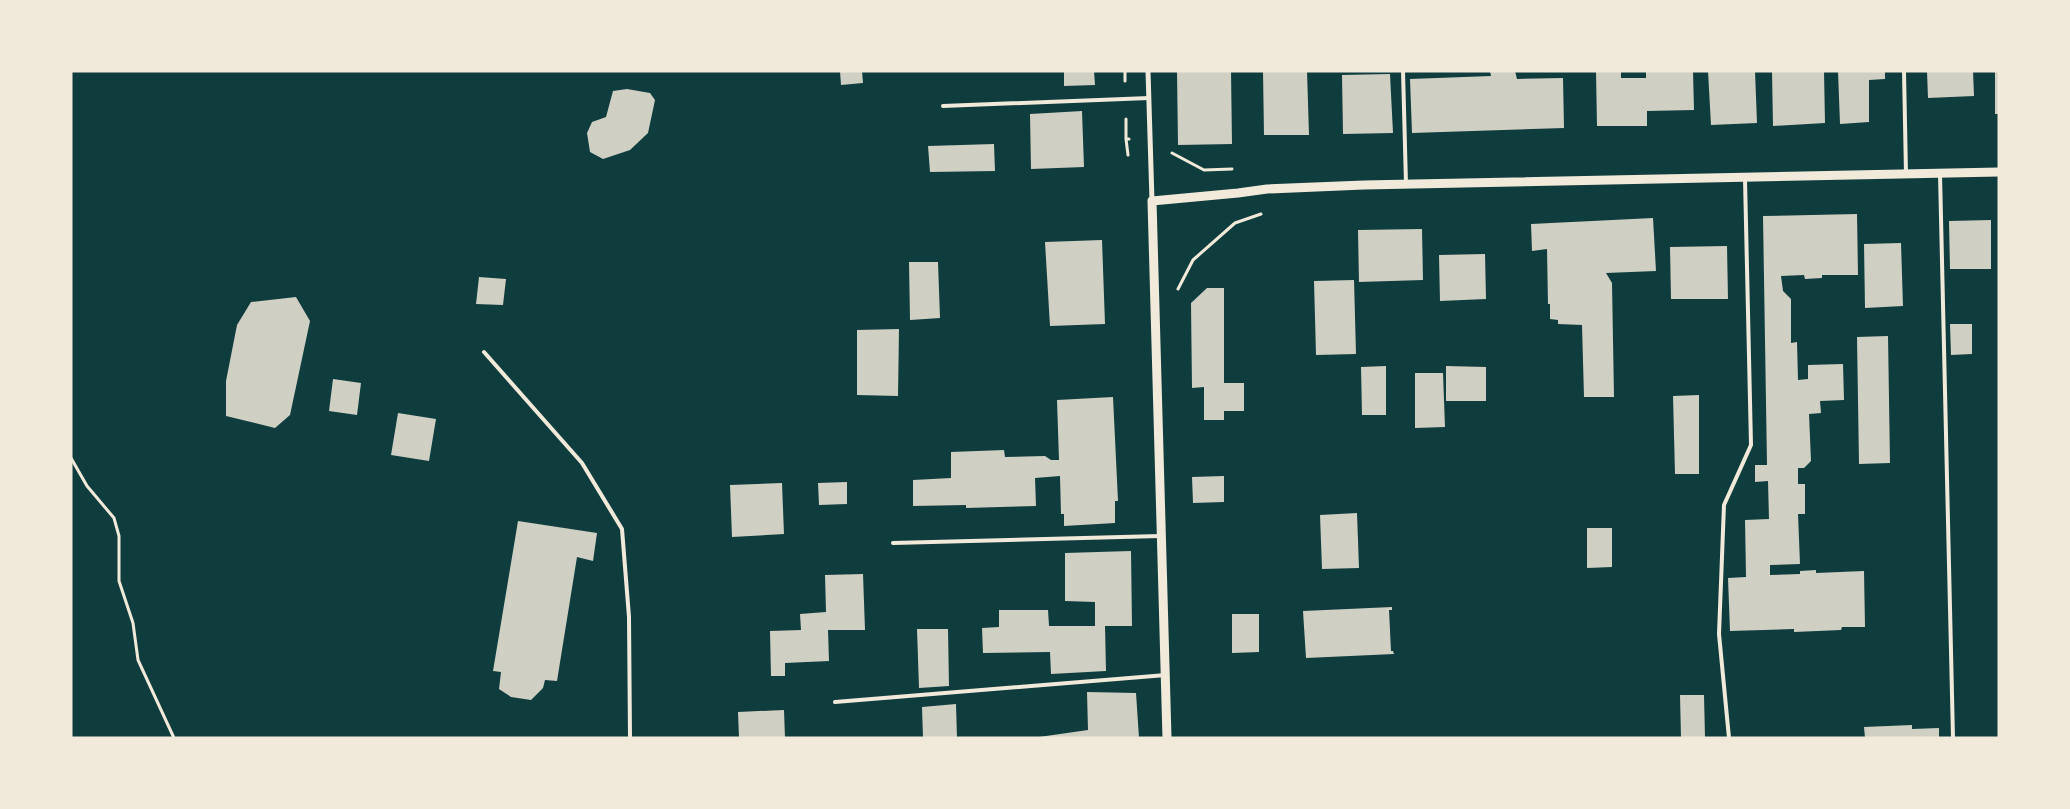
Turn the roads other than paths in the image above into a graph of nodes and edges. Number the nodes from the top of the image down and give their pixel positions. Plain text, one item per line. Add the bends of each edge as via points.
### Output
1 (1148, 71) edge
2 (1403, 71) edge
3 (1904, 71) edge
4 (1149, 98) junction
5 (943, 106) dead end
6 (1999, 172) edge
7 (1906, 174) junction
8 (1940, 174) junction
9 (1744, 176) junction
10 (1406, 184) junction
11 (1152, 201) junction
12 (484, 352) dead end
13 (1162, 536) junction
14 (893, 543) dead end
15 (1166, 675) junction
16 (835, 702) dead end
17 (630, 738) edge
18 (1167, 738) edge
19 (1729, 738) edge
20 (1953, 738) edge

1 - 4 street
2 - 10 lane
3 - 7 lane
4 - 5 lane
4 - 11 street
6 - 8 street
7 - 8 street
7 - 9 street
8 - 20 lane
9 - 10 street
9 - 19 lane via 1751,444 1724,505 1719,634
10 - 11 street via 1267,189
11 - 13 street
12 - 17 lane via 582,463 622,530 629,617
13 - 14 lane
13 - 15 street
15 - 16 lane
15 - 18 street

